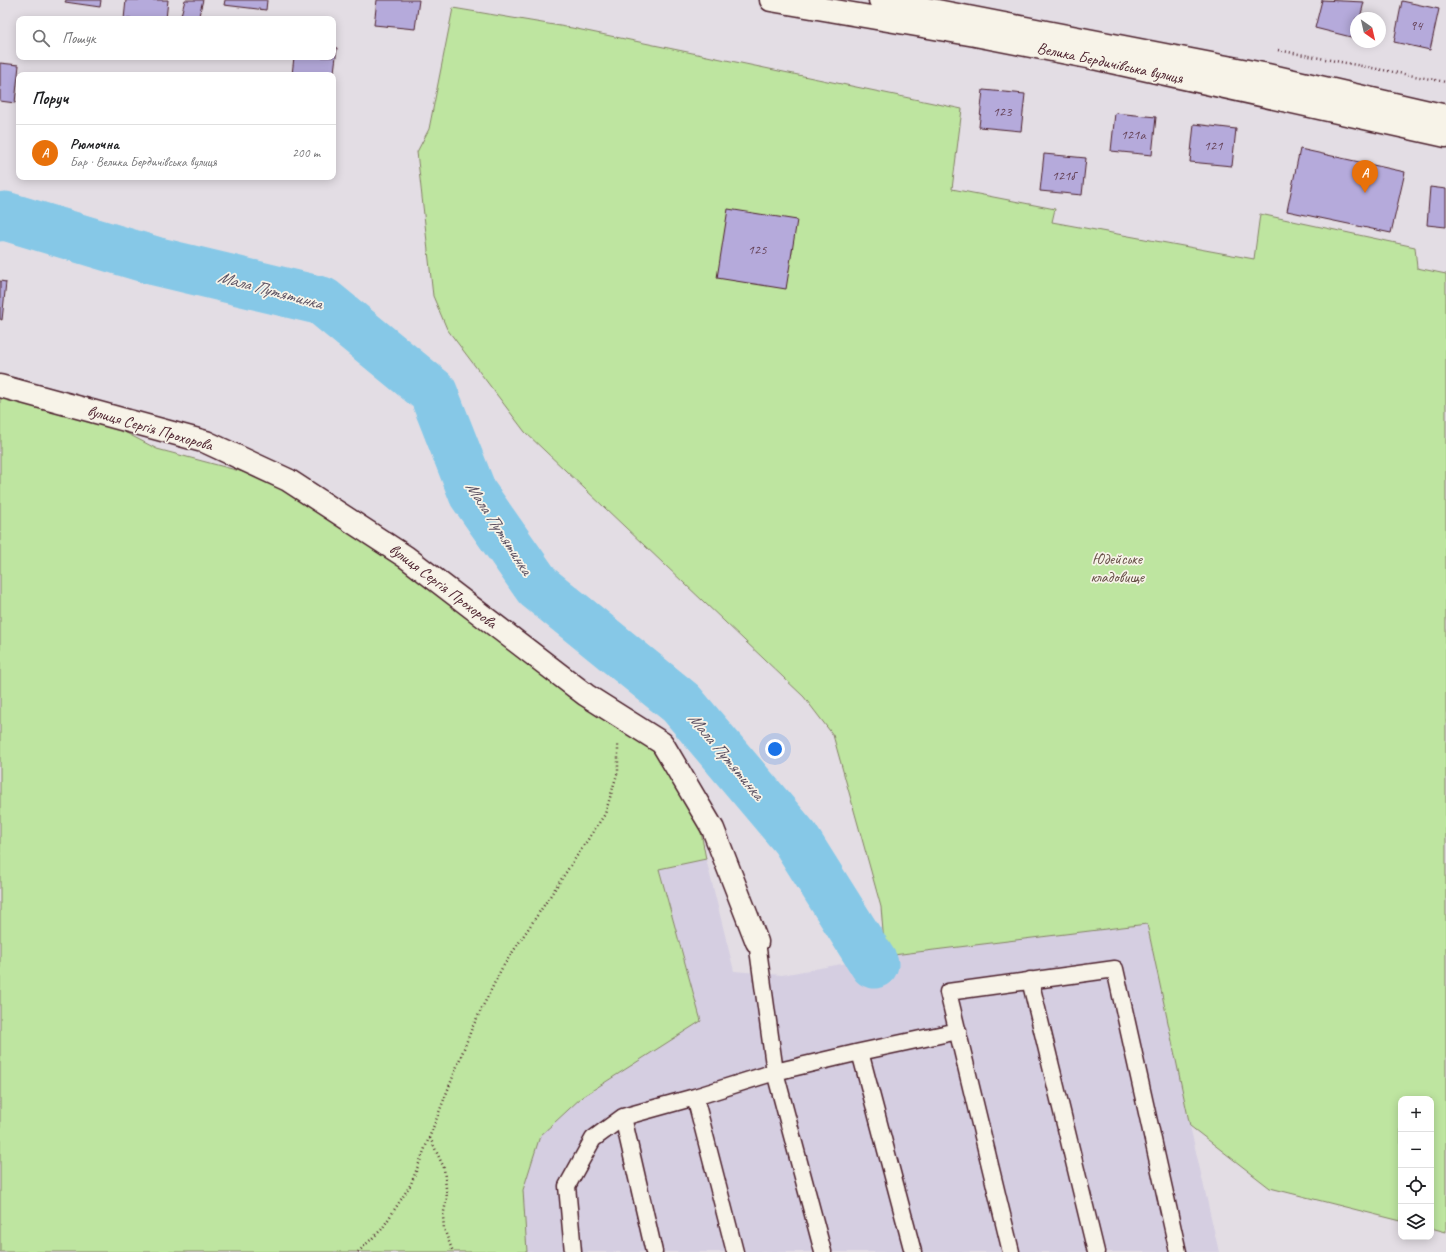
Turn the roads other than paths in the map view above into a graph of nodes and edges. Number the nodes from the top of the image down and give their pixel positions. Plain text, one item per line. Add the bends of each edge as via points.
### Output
1 (771, 0) edge
2 (880, 0) edge
3 (1446, 116) edge
4 (1446, 136) edge
5 (0, 386) edge
6 (756, 942) joint
7 (1030, 980) junction
8 (958, 1031) junction
9 (860, 1052) junction
10 (775, 1072) junction
11 (695, 1097) junction
12 (623, 1117) junction
13 (574, 1252) edge
14 (654, 1252) edge
15 (735, 1252) edge
16 (823, 1252) edge
17 (913, 1252) edge
18 (1011, 1252) edge
19 (1096, 1252) edge
20 (1178, 1252) edge

1 - 4 main road, Велика Бердичівська вулиця via 975,35 1090,58
2 - 3 main road, Велика Бердичівська вулиця via 1263,74
5 - 6 main road, вулиця Сергія Прохорова via 206,442 288,480 406,557 586,695 662,743 713,829
6 - 10 lane
7 - 8 lane via 948,992
7 - 19 lane
7 - 20 lane via 1114,969
8 - 9 lane
8 - 18 lane
9 - 10 lane
9 - 17 lane
10 - 11 lane
10 - 16 lane
11 - 12 lane
11 - 15 lane
12 - 13 lane via 593,1139 567,1186
12 - 14 lane

